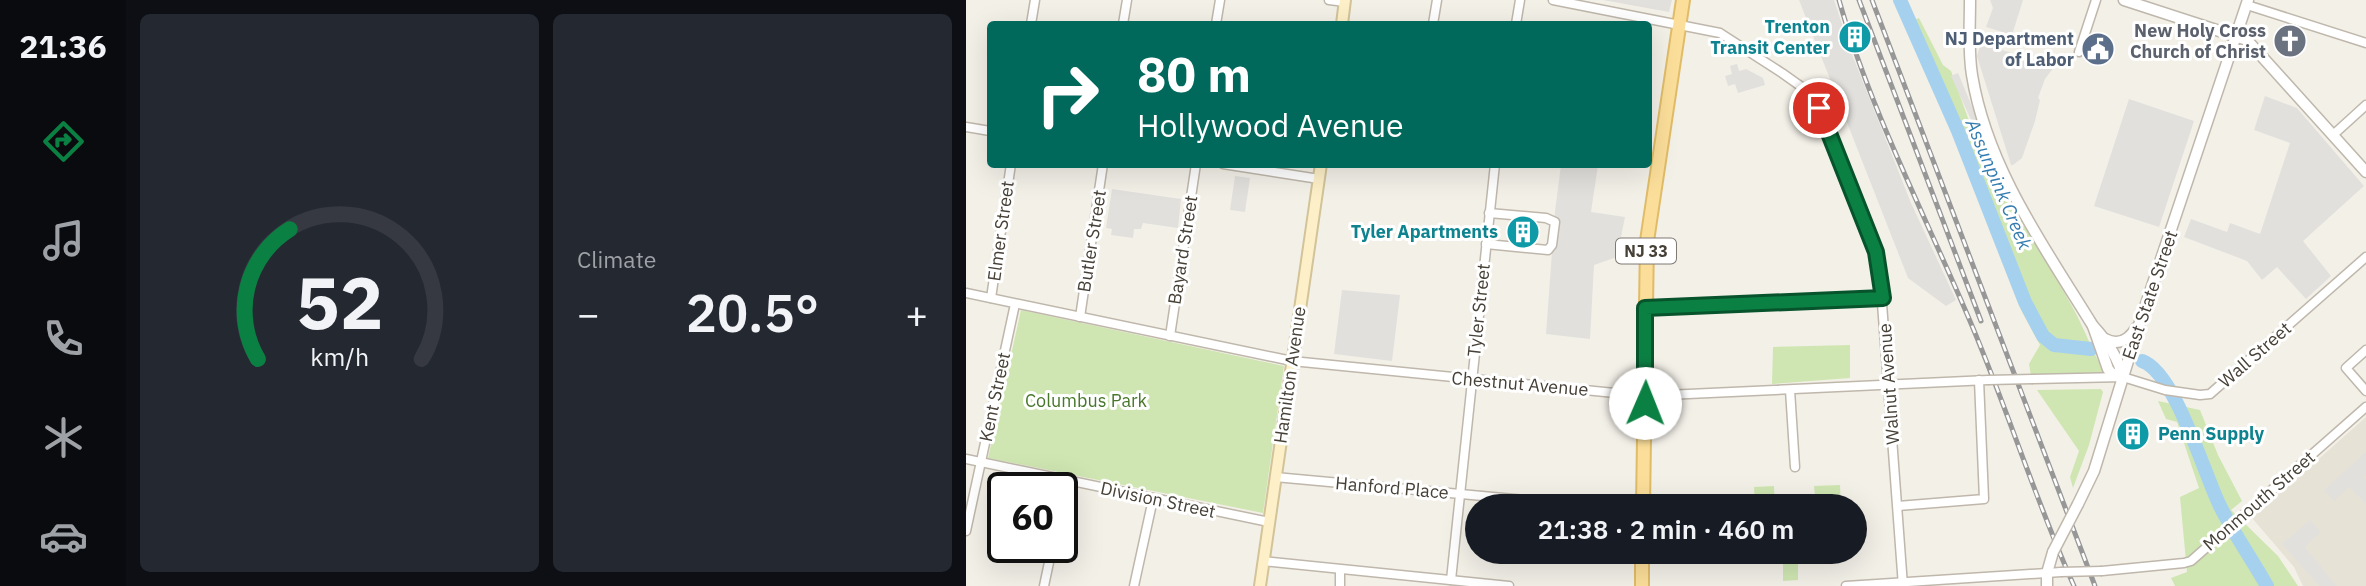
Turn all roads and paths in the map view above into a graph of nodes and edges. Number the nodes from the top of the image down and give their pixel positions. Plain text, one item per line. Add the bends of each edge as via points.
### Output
1 (1035, 0) edge
2 (1127, 0) edge
3 (1220, 0) edge
4 (1329, 0) edge
5 (1437, 0) edge
6 (1520, 0) edge
7 (1553, 0) edge
8 (1683, 0) edge
9 (1970, 0) edge
10 (2096, 0) edge
11 (2124, 0) edge
12 (1345, 1) edge
13 (2247, 3) edge
14 (2156, 5) edge
15 (1032, 21) edge
16 (1124, 21) edge
17 (1216, 21) edge
18 (1342, 21) edge
19 (1434, 21) edge
20 (1516, 21) edge
21 (1680, 25) junction
22 (2236, 37) junction
23 (2366, 43) edge
24 (2079, 52) dead end
25 (2366, 105) edge
26 (966, 127) edge
27 (987, 130) edge
28 (2333, 135) junction
29 (1009, 168) edge
30 (1102, 168) edge
31 (1195, 168) edge
32 (1249, 168) edge
33 (1320, 168) edge
34 (1495, 168) edge
35 (2366, 172) edge
36 (1319, 179) junction
37 (1489, 213) junction
38 (1486, 244) junction
39 (2366, 257) edge
40 (966, 293) edge
41 (991, 298) junction
42 (1883, 298) junction
43 (1015, 304) junction
44 (1645, 308) junction
45 (1080, 317) junction
46 (2140, 322) junction
47 (2092, 326) junction
48 (1170, 336) junction
49 (2104, 338) junction
50 (2366, 350) edge
51 (1292, 361) junction
52 (2123, 377) junction
53 (1472, 380) junction
54 (1983, 380) junction
55 (1889, 385) junction
56 (1790, 390) junction
57 (2366, 391) edge
58 (1645, 396) junction
59 (2366, 407) edge
60 (966, 459) edge
61 (981, 462) junction
62 (1795, 467) dead end
63 (1029, 472) edge
64 (1275, 477) junction
65 (1078, 482) edge
66 (1460, 494) junction
67 (1465, 494) edge
68 (1643, 494) edge
69 (1153, 499) junction
70 (1898, 506) junction
71 (1269, 522) junction
72 (966, 531) edge
73 (1263, 561) junction
74 (1049, 563) edge
75 (1642, 564) edge
76 (1340, 570) junction
77 (2047, 573) junction
78 (1451, 580) junction
79 (1429, 582) edge
80 (1903, 584) edge
81 (1044, 586) edge
82 (1134, 586) edge
83 (1259, 586) edge
84 (1340, 586) edge
85 (1509, 586) edge
86 (1642, 586) edge
87 (1846, 586) edge
88 (2047, 586) edge

1 - 15 street
2 - 16 street
3 - 17 street
4 - 12 street
5 - 19 street
6 - 20 street
7 - 21 street, Walnut Avenue
8 - 21 main road, NJ 33
9 - 47 street via 1971,74 1995,151 2025,216
10 - 24 street
11 - 14 street
12 - 18 main road
13 - 22 street, East State Street
13 - 23 street
14 - 22 street
21 - 42 street, Walnut Avenue via 1727,37 1815,100 1876,252
21 - 44 main road, NJ 33 via 1647,241
22 - 28 street via 2247,40
22 - 46 street, East State Street
25 - 28 street
26 - 27 street
28 - 35 street
29 - 41 street, Elmer Street
30 - 45 street, Butler Street
31 - 48 street, Bayard Street
32 - 36 street
33 - 36 main road, Hamilton Avenue
34 - 37 street, Tyler Street
36 - 51 main road, Hamilton Avenue
37 - 38 street, Tyler Street
37 - 38 street via 1555,222 1548,250
38 - 53 street, Tyler Street
39 - 52 street, Wall Street via 2211,393 2155,388
40 - 41 street, Chestnut Avenue
41 - 43 street, Chestnut Avenue
42 - 44 street
42 - 55 street, Walnut Avenue
43 - 45 street, Chestnut Avenue
43 - 61 street, Kent Street
44 - 58 main road, NJ 33
45 - 48 street, Chestnut Avenue
46 - 49 street via 2124,340
46 - 52 street, East State Street
47 - 49 street
47 - 52 street via 2108,369
48 - 51 street, Chestnut Avenue
49 - 52 street
50 - 57 street via 2346,368
51 - 53 street, Chestnut Avenue
51 - 64 main road, Hamilton Avenue
52 - 54 street, Chestnut Avenue, bridge
52 - 77 street, East State Street, bridge via 2094,471
53 - 58 street, Chestnut Avenue
53 - 66 street, Tyler Street
54 - 55 street, Chestnut Avenue
54 - 70 street via 1984,499
55 - 56 street, Chestnut Avenue
55 - 70 street, Walnut Avenue
56 - 58 street, Chestnut Avenue
56 - 62 street
58 - 68 main road, NJ 33
59 - 77 street, Monmouth Street, bridge via 2191,561
60 - 61 street, Division Street
61 - 63 street, Division Street
61 - 72 street, Kent Street
64 - 66 street, Hanford Place
64 - 71 main road, Hamilton Avenue
65 - 69 street, Division Street
66 - 67 street, Hanford Place
66 - 78 street, Tyler Street
69 - 71 street, Division Street
69 - 82 street
70 - 80 street, Walnut Avenue
71 - 73 main road, Hamilton Avenue
73 - 76 street
73 - 83 main road, Hamilton Avenue
74 - 81 street
75 - 86 main road
76 - 79 street
76 - 84 street
77 - 80 street, Monmouth Street
77 - 88 street, East State Street
78 - 79 street
78 - 85 street
80 - 87 street, Monmouth Street

